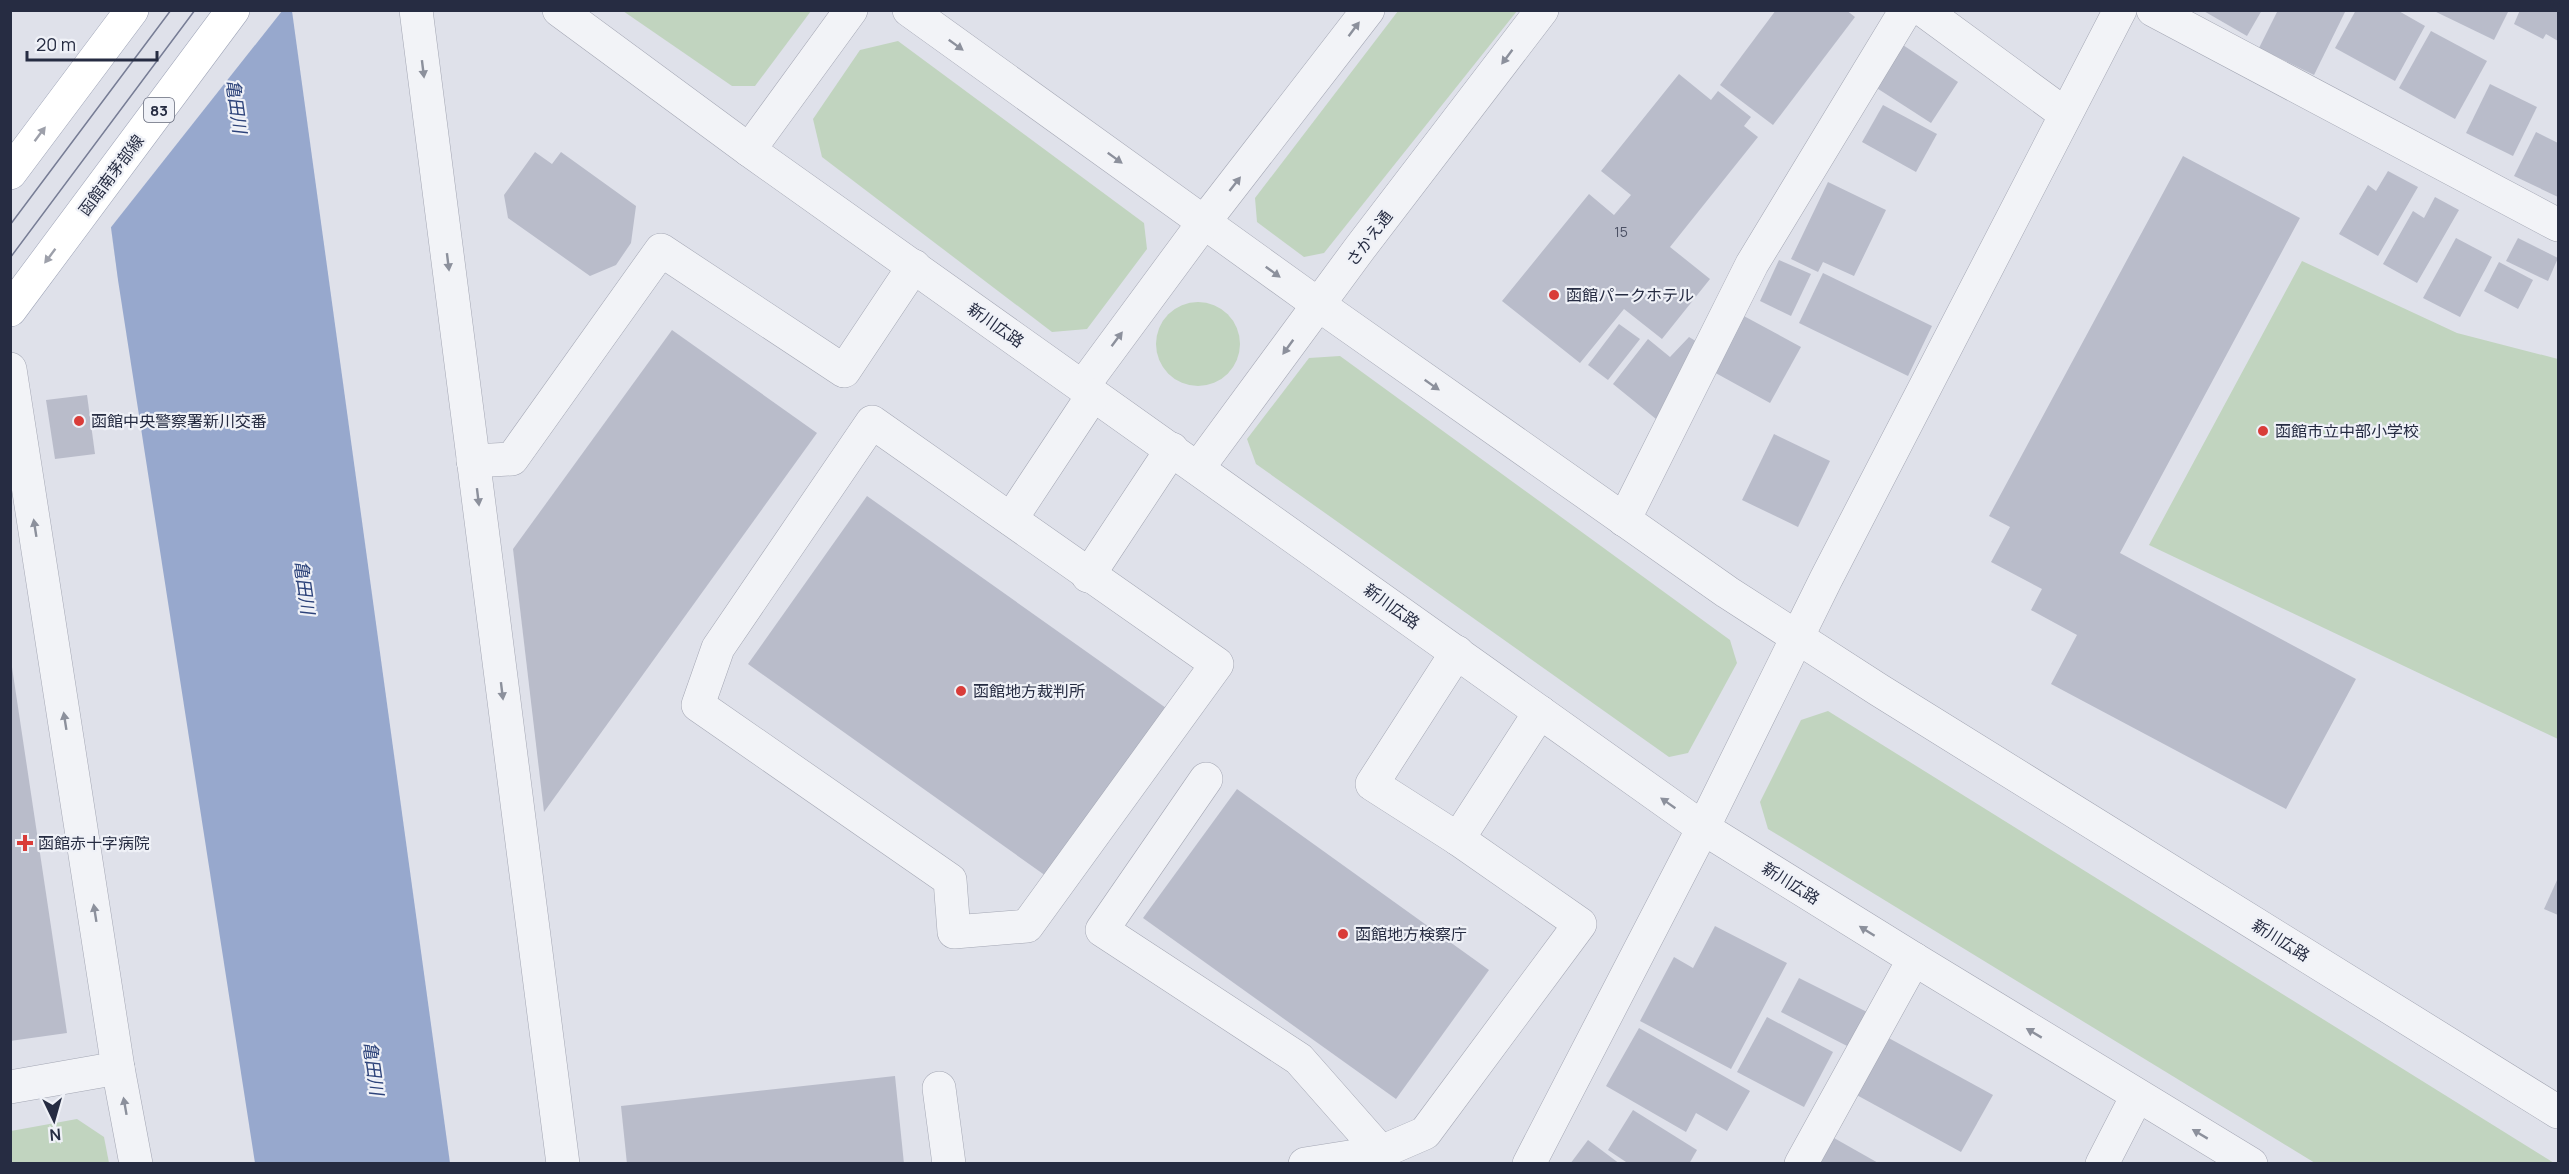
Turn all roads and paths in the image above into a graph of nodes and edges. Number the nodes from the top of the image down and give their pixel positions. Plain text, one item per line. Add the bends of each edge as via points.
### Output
1 (132, 10) edge
2 (233, 10) edge
3 (416, 10) edge
4 (559, 10) edge
5 (851, 10) edge
6 (909, 10) edge
7 (1368, 10) edge
8 (1542, 10) edge
9 (1906, 10) edge
10 (1923, 10) edge
11 (2121, 10) edge
12 (2152, 10) edge
13 (2065, 114) junction
14 (749, 150) junction
15 (10, 173) edge
16 (1204, 222) junction
17 (2559, 225) edge
18 (914, 266) junction
19 (1319, 305) junction
20 (10, 310) edge
21 (10, 369) edge
22 (1088, 390) junction
23 (1172, 449) junction
24 (473, 461) junction
25 (1198, 468) junction
26 (1011, 519) junction
27 (1624, 520) junction
28 (1088, 576) junction
29 (1797, 637) junction
30 (1457, 652) junction
31 (1540, 712) junction
32 (1206, 778) dead end
33 (1703, 828) junction
34 (1458, 839) junction
35 (1914, 959) junction
36 (118, 1068) junction
37 (10, 1087) edge
38 (939, 1088) dead end
39 (2137, 1096) junction
40 (2559, 1112) edge
41 (1381, 1152) junction
42 (1537, 1160) edge
43 (136, 1164) edge
44 (562, 1164) edge
45 (949, 1164) edge
46 (1305, 1164) edge
47 (1801, 1164) edge
48 (2102, 1164) edge
49 (2251, 1164) edge

15 -> 1 main road
2 -> 20 main road, 函館南茅部線 / 83
3 -> 24 street
4 - 14 street, 新川広路
5 - 14 street
6 -> 16 street, 新川広路
16 -> 7 street
8 -> 19 street, さかえ通
9 - 27 street via 1752,264
10 - 13 street
11 - 13 street
12 - 17 street
13 - 29 street
14 - 18 street, 新川広路
16 -> 19 street, 新川広路
22 -> 16 street
18 - 22 street, 新川広路
18 - 24 street via 844,371 661,250 512,459
19 -> 25 street, さかえ通
19 -> 27 street, 新川広路
36 -> 21 street
22 - 23 street, 新川広路
22 - 26 street
23 - 25 street, 新川広路
23 - 28 street
24 -> 44 street
25 - 30 street, 新川広路
26 - 28 street
26 - 28 street via 872,422 718,648 698,705 950,880 954,932 1027,926 1217,664
27 - 29 street, 新川広路
29 - 33 street
29 - 40 street, 新川広路
30 - 31 street, 新川広路
30 - 34 street via 1372,784
33 -> 31 street, 新川広路
31 - 34 street
32 - 41 street via 1102,930 1299,1059
35 -> 33 street, 新川広路
33 - 42 street
34 - 41 street via 1580,924 1425,1133
39 -> 35 street, 新川広路
35 - 47 street
36 - 37 street
43 -> 36 street
38 - 45 street
39 - 48 street
49 -> 39 street, 新川広路
41 - 46 street

